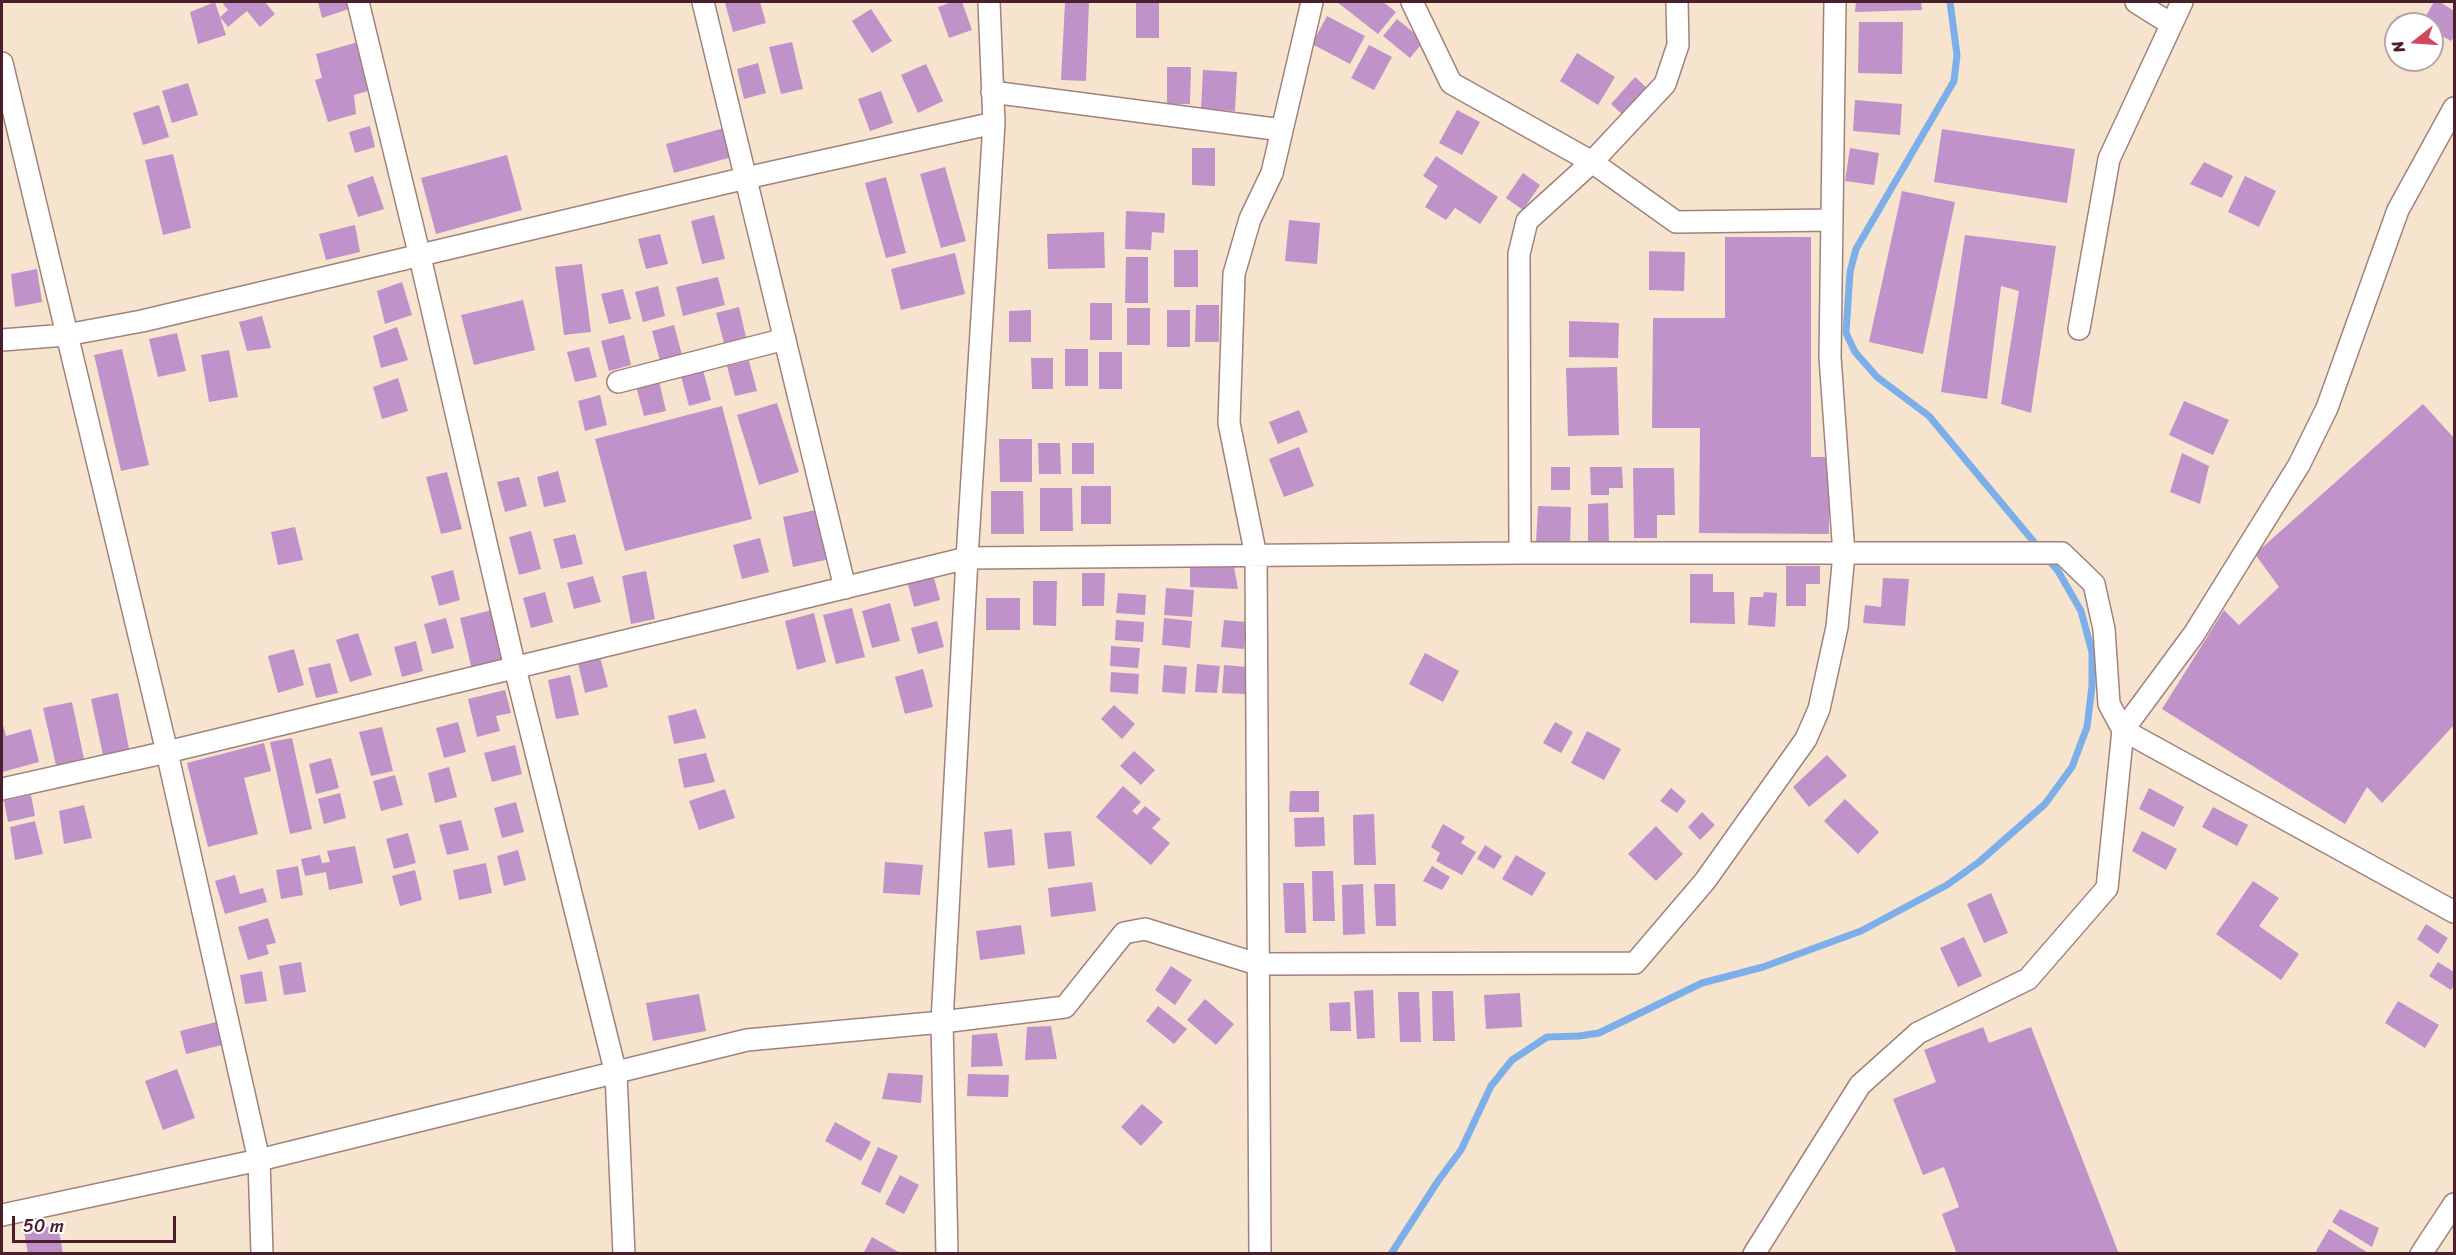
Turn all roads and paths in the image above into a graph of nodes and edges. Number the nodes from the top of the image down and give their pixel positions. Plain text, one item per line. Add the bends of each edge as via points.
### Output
1 (358, 2) edge
2 (703, 2) edge
3 (989, 2) edge
4 (1312, 2) edge
5 (1412, 2) edge
6 (1677, 2) edge
7 (1835, 2) edge
8 (2136, 2) edge
9 (2182, 2) edge
10 (2171, 24) junction
11 (2, 63) edge
12 (992, 92) junction
13 (2454, 108) edge
14 (994, 123) junction
15 (1282, 130) junction
16 (1592, 162) junction
17 (746, 178) junction
18 (1832, 220) junction
19 (420, 257) junction
20 (2079, 329) dead end
21 (66, 335) junction
22 (785, 339) junction
23 (2, 340) edge
24 (618, 382) dead end
25 (1520, 553) junction
26 (1844, 554) junction
27 (1256, 556) junction
28 (967, 558) junction
29 (844, 588) junction
30 (515, 668) junction
31 (2123, 730) junction
32 (166, 752) junction
33 (2, 789) edge
34 (2454, 912) edge
35 (1257, 964) junction
36 (942, 1022) junction
37 (616, 1074) junction
38 (259, 1160) junction
39 (2454, 1203) edge
40 (2, 1215) edge
41 (262, 1254) edge
42 (624, 1254) edge
43 (947, 1254) edge
44 (1260, 1254) edge
45 (1754, 1254) edge
46 (2421, 1254) edge

1 - 19 street
2 - 17 street
3 - 12 street
4 - 15 street
5 - 16 street via 1451,83
6 - 16 street via 1678,45 1665,84
7 - 18 street
8 - 10 street
9 - 10 street
10 - 20 street via 2109,159
11 - 21 street
12 - 14 street
12 - 15 street
13 - 31 street via 2398,210 2327,408 2299,465 2194,634
14 - 17 street
14 - 28 street
15 - 27 street via 1272,173 1250,219 1234,274 1229,423
16 - 18 street via 1676,222
16 - 25 street via 1527,221 1519,254
17 - 19 street
17 - 22 street
18 - 26 street via 1830,357
19 - 21 street
19 - 30 street
21 - 23 street
21 - 32 street
22 - 24 street
22 - 29 street
25 - 26 street
25 - 27 street
26 - 31 street via 2062,553 2094,584 2104,629 2109,704
26 - 35 street via 1837,627 1819,709 1806,739 1705,881 1635,963
27 - 28 street
27 - 35 street
28 - 29 street
28 - 36 street
29 - 30 street
30 - 32 street
30 - 37 street
31 - 34 street
31 - 45 street via 2107,888 2028,979 1918,1033 1860,1085
32 - 33 street
32 - 38 street
35 - 36 street via 1145,930 1124,933 1065,1007
35 - 44 street
36 - 37 street via 747,1041
36 - 43 street
37 - 38 street
37 - 42 street
38 - 40 street
38 - 41 street
39 - 46 street

